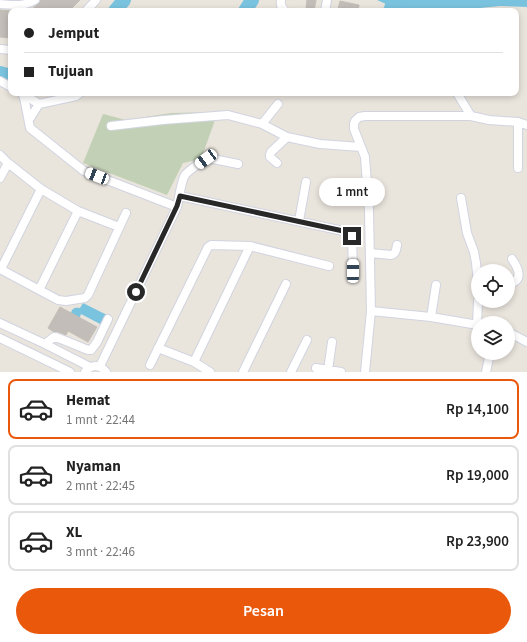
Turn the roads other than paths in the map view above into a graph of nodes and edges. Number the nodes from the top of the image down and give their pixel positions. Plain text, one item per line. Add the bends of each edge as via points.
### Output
1 (35, 0) edge
2 (96, 0) edge
3 (0, 4) edge
4 (89, 8) edge
5 (23, 96) edge
6 (26, 96) edge
7 (76, 96) edge
8 (459, 96) edge
9 (40, 104) junction
10 (278, 104) dead end
11 (472, 116) junction
12 (29, 120) junction
13 (518, 122) junction
14 (262, 124) junction
15 (527, 125) edge
16 (111, 126) dead end
17 (287, 137) junction
18 (362, 147) junction
19 (0, 156) edge
20 (8, 163) junction
21 (277, 163) dead end
22 (238, 164) dead end
23 (518, 168) dead end
24 (0, 178) edge
25 (306, 182) dead end
26 (41, 189) junction
27 (180, 196) junction
28 (461, 198) dead end
29 (177, 206) junction
30 (78, 211) junction
31 (126, 213) dead end
32 (299, 221) junction
33 (119, 227) junction
34 (397, 245) dead end
35 (250, 246) junction
36 (370, 253) junction
37 (512, 259) dead end
38 (476, 264) edge
39 (515, 264) edge
40 (515, 264) edge
41 (329, 266) dead end
42 (1, 269) edge
43 (353, 271) dead end
44 (515, 282) edge
45 (286, 284) dead end
46 (436, 285) dead end
47 (39, 290) junction
48 (371, 311) junction
49 (431, 317) junction
50 (108, 319) dead end
51 (0, 323) edge
52 (471, 324) edge
53 (515, 336) edge
54 (0, 338) edge
55 (307, 340) dead end
56 (332, 342) dead end
57 (527, 342) edge
58 (45, 344) junction
59 (158, 348) junction
60 (489, 360) edge
61 (194, 362) junction
62 (150, 365) dead end
63 (316, 368) dead end
64 (88, 369) edge
65 (103, 369) edge
66 (328, 370) junction
67 (70, 372) edge
68 (210, 372) edge
69 (243, 372) edge
70 (290, 372) edge
71 (341, 372) edge
72 (365, 372) edge
73 (486, 372) edge

1 - 3 street via 20,6
2 - 4 street
5 - 12 street
6 - 9 street
7 - 9 street
8 - 11 street
9 - 12 street
10 - 14 street
11 - 13 street
11 - 18 street via 359,117 355,121 354,129
12 - 29 street via 30,128 84,171
13 - 15 street
13 - 23 street
14 - 16 street via 228,115
14 - 17 street
17 - 18 street via 320,144
17 - 21 street via 270,155
18 - 36 street via 367,174
19 - 20 street
20 - 24 street
20 - 26 street
22 - 27 street via 206,159 182,180
25 - 32 street
26 - 30 street
26 - 42 street
27 - 29 street
27 - 32 street
28 - 38 street
29 - 65 street
30 - 33 street
30 - 47 street
31 - 33 street
32 - 43 street via 351,233
33 - 47 street via 85,298 62,301
34 - 36 street via 396,252 391,255
35 - 41 street
35 - 59 street via 208,247
35 - 61 street
36 - 48 street
37 - 40 street
39 - 44 street via 519,275
42 - 47 street
45 - 69 street
46 - 49 street
48 - 49 street
48 - 72 street
49 - 52 street
50 - 58 street via 91,350 56,336
51 - 58 street
53 - 57 street
54 - 67 street
55 - 70 street
56 - 66 street
58 - 64 street
59 - 61 street
59 - 62 street
60 - 73 street
61 - 68 street
63 - 66 street
64 - 65 street via 93,366
66 - 71 street

